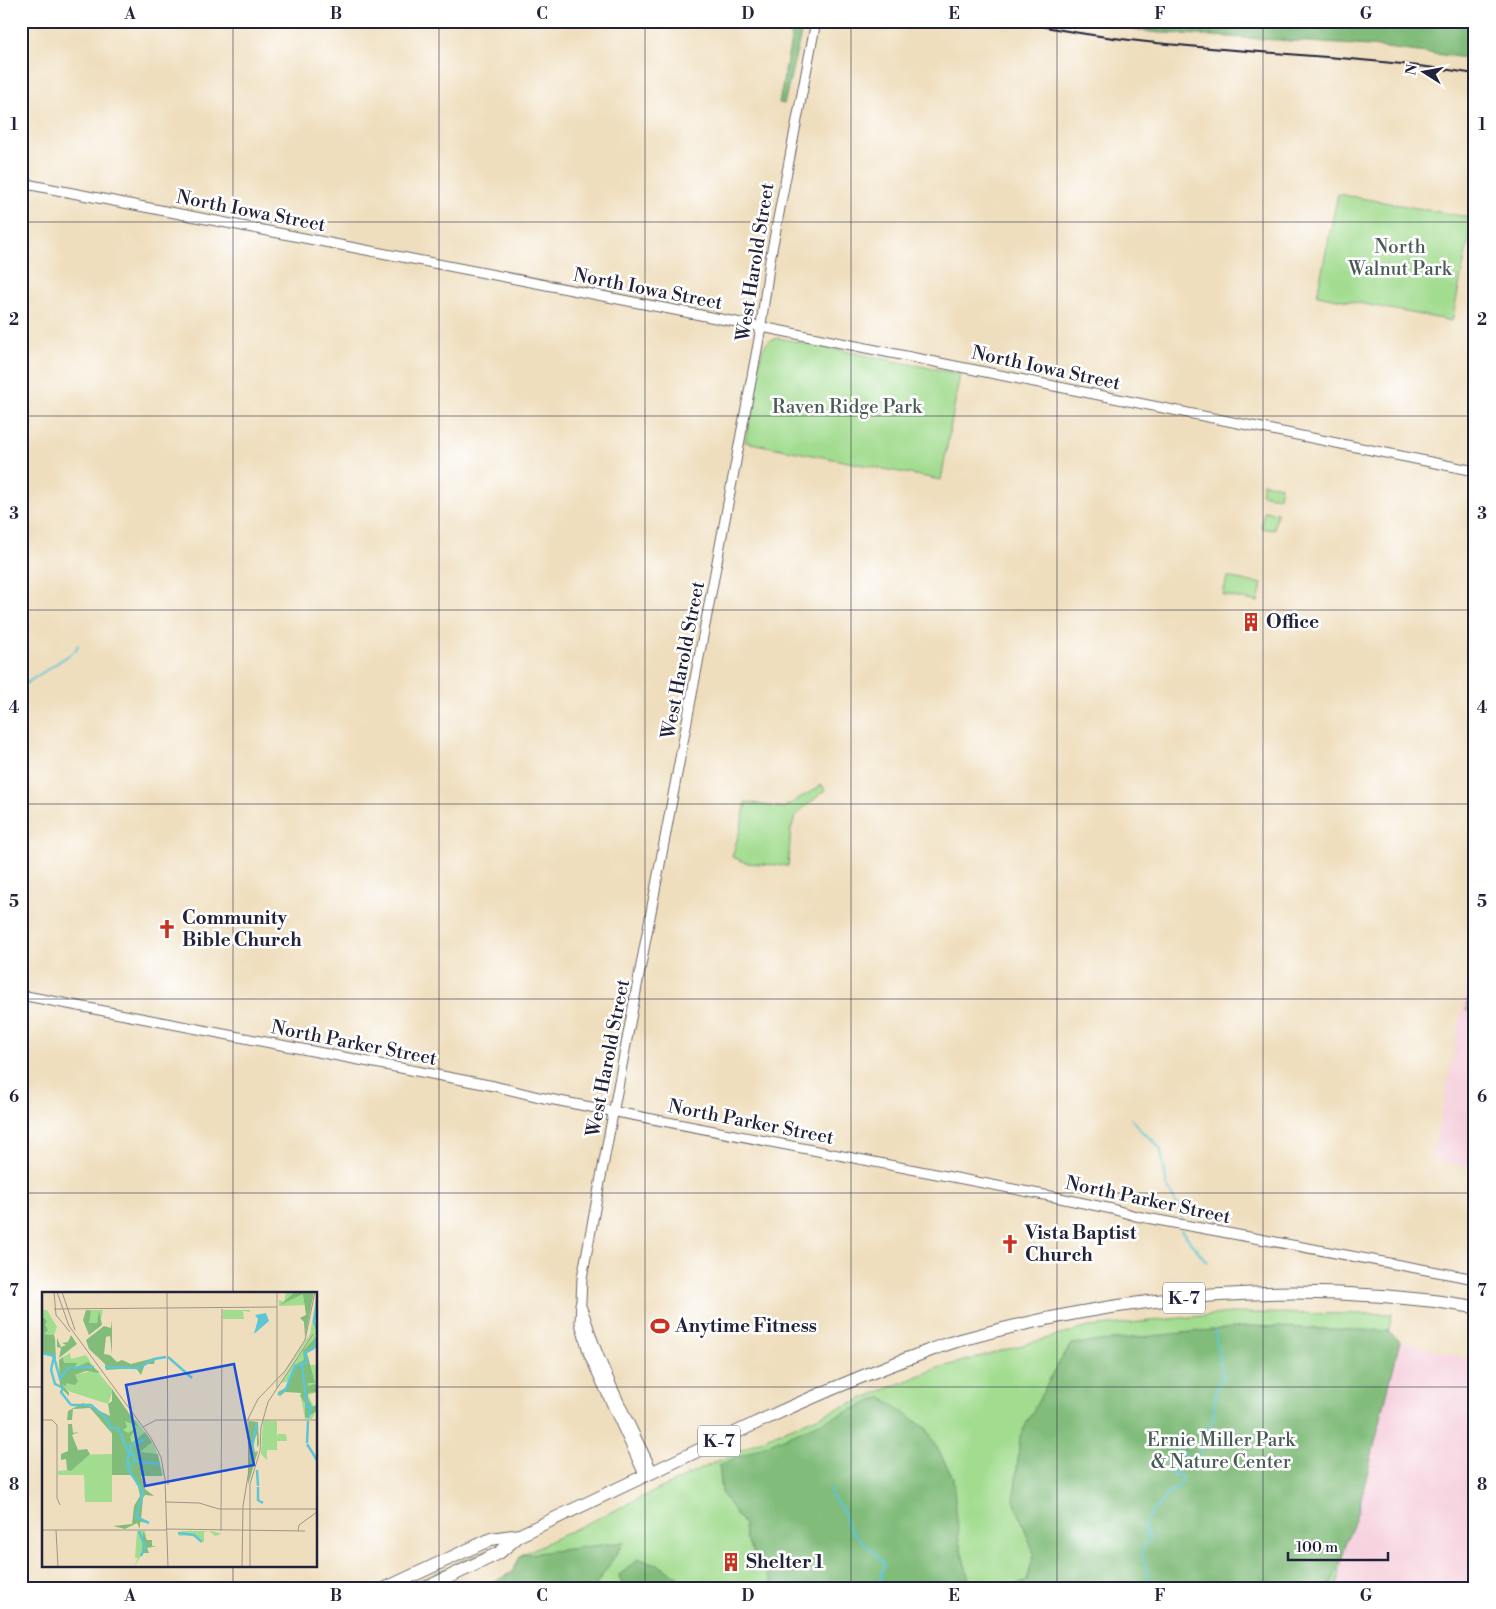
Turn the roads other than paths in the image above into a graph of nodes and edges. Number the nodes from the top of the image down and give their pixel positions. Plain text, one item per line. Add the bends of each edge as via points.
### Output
1 (816, 21) edge
2 (21, 184) edge
3 (762, 327) junction
4 (1475, 471) edge
5 (21, 995) edge
6 (614, 1112) junction
7 (1475, 1279) edge
8 (1475, 1307) edge
9 (649, 1474) junction
10 (520, 1536) junction
11 (386, 1588) edge
12 (426, 1588) edge

1 - 3 street, West Harold Street via 770,260
2 - 3 street, North Iowa Street
3 - 4 street, North Iowa Street
3 - 6 street, West Harold Street
5 - 6 street, North Parker Street
6 - 7 street, North Parker Street via 1105,1207 1136,1216
6 - 9 street, West Harold Street via 583,1270 580,1323 589,1356 642,1470
8 - 9 highway, K-7 via 1380,1296 1263,1294 1156,1300 1077,1313 955,1342 872,1372
9 - 10 highway, K-7
10 - 11 highway, K-7 via 491,1540
10 - 12 highway, K-7 via 499,1553

